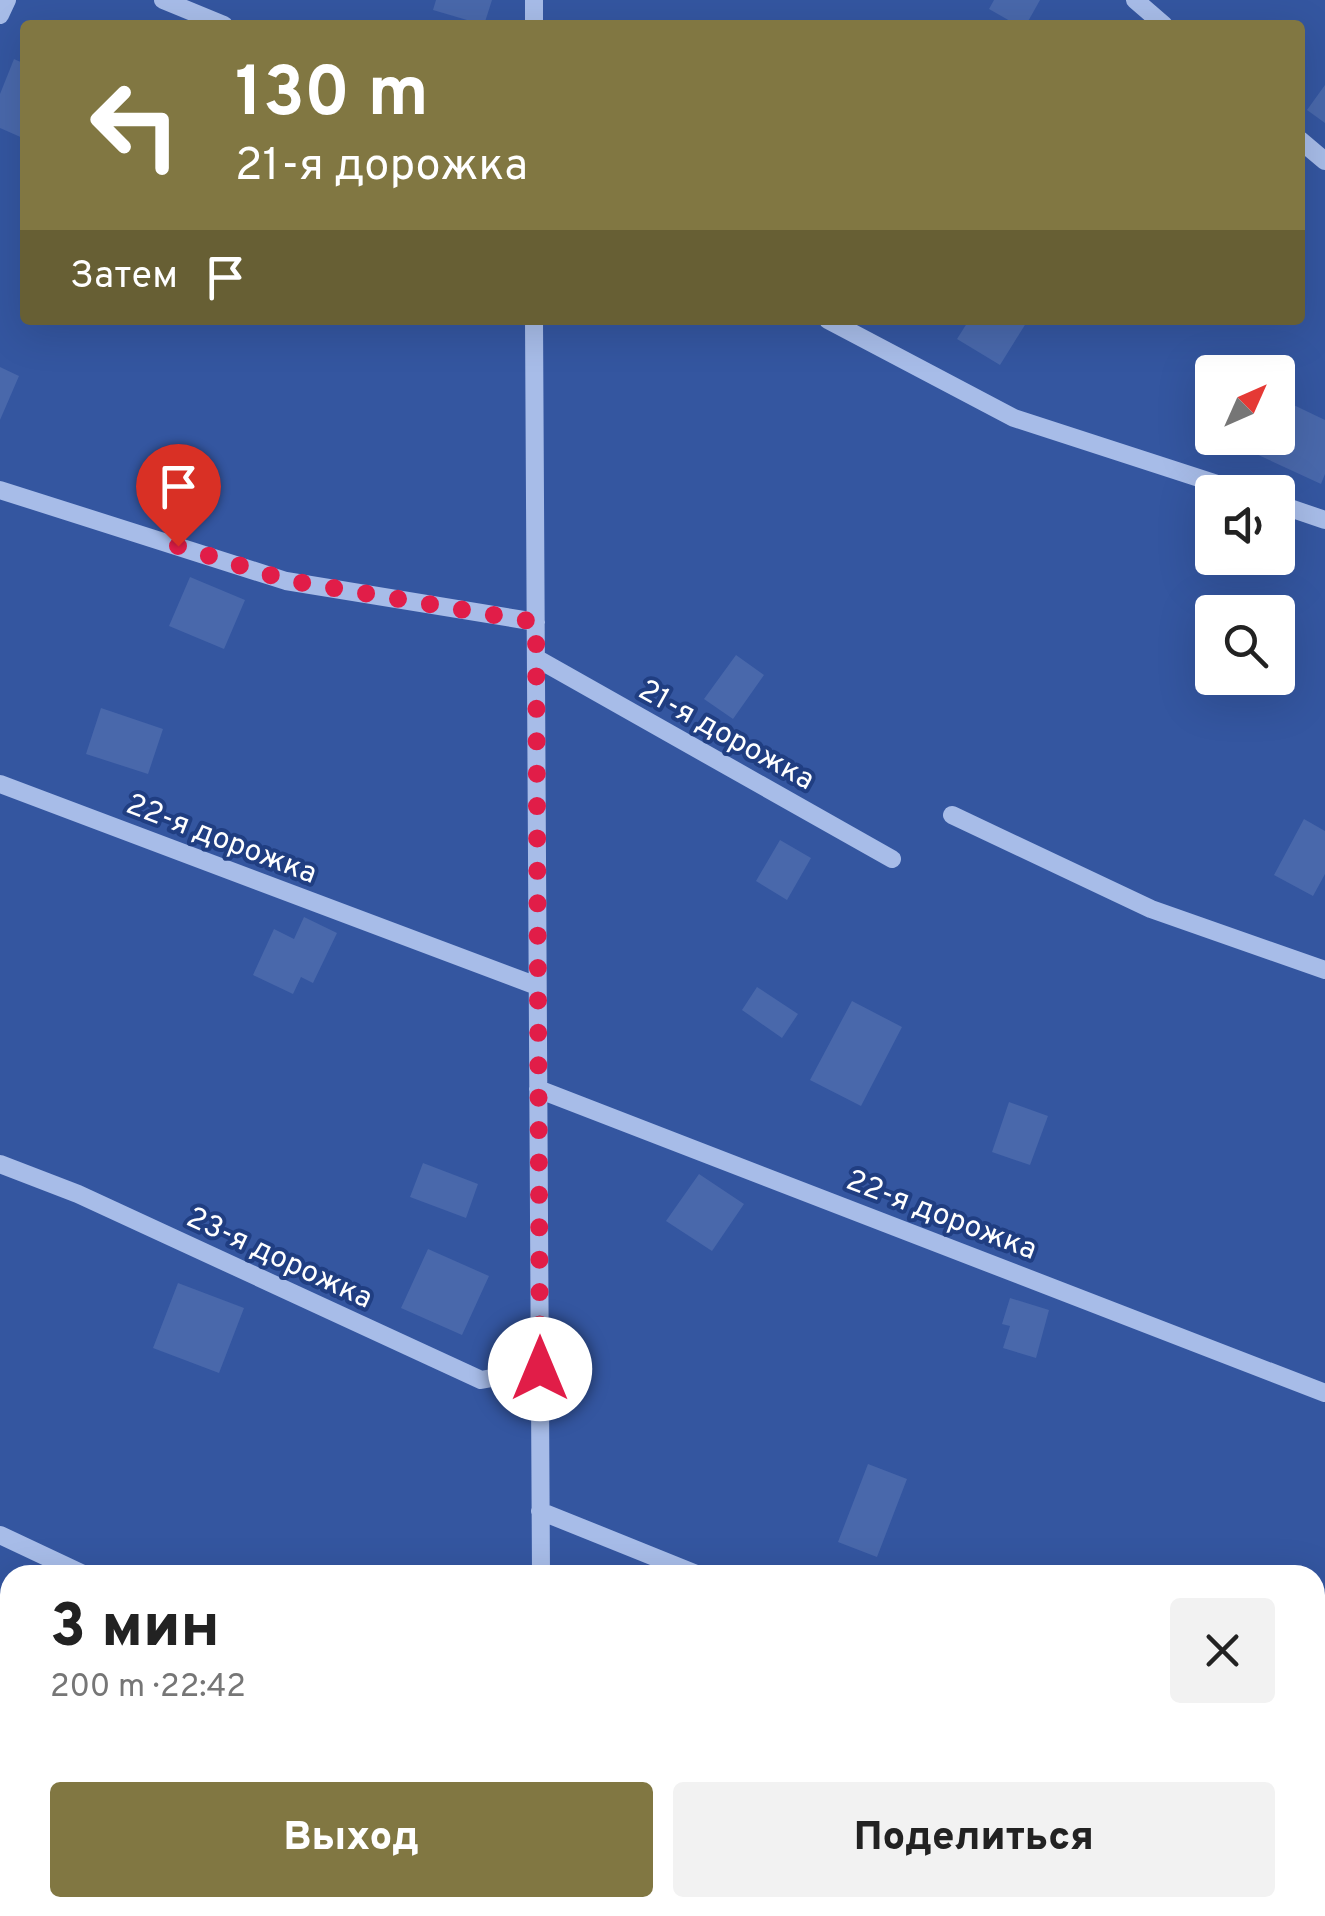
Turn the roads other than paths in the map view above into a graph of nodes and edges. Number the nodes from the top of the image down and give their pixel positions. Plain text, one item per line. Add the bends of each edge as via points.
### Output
1 (7, 0) edge
2 (163, 0) edge
3 (1134, 0) edge
4 (0, 16) edge
5 (212, 20) edge
6 (1158, 20) edge
7 (1305, 144) edge
8 (1325, 161) edge
9 (534, 325) edge
10 (837, 325) edge
11 (1195, 477) edge
12 (0, 490) edge
13 (1295, 510) edge
14 (1325, 520) edge
15 (536, 622) junction
16 (536, 658) junction
17 (0, 784) edge
18 (952, 815) dead end
19 (892, 858) dead end
20 (1325, 970) edge
21 (538, 986) junction
22 (538, 1089) junction
23 (0, 1164) edge
24 (540, 1369) junction
25 (1325, 1393) edge
26 (540, 1511) junction
27 (0, 1535) edge
28 (64, 1565) edge
29 (541, 1565) edge
30 (674, 1565) edge

1 - 4 street
2 - 5 street
3 - 6 street
7 - 8 street
9 - 15 street
10 - 11 street via 1014,418
12 - 15 street via 286,580
13 - 14 street
15 - 16 street
16 - 19 street, 21-я дорожка
16 - 21 street
17 - 21 street, 22-я дорожка
18 - 20 street via 1151,908
21 - 22 street
22 - 24 street
22 - 25 street, 22-я дорожка
23 - 24 street, 23-я дорожка via 481,1380
24 - 26 street
26 - 29 street
26 - 30 street
27 - 28 street

